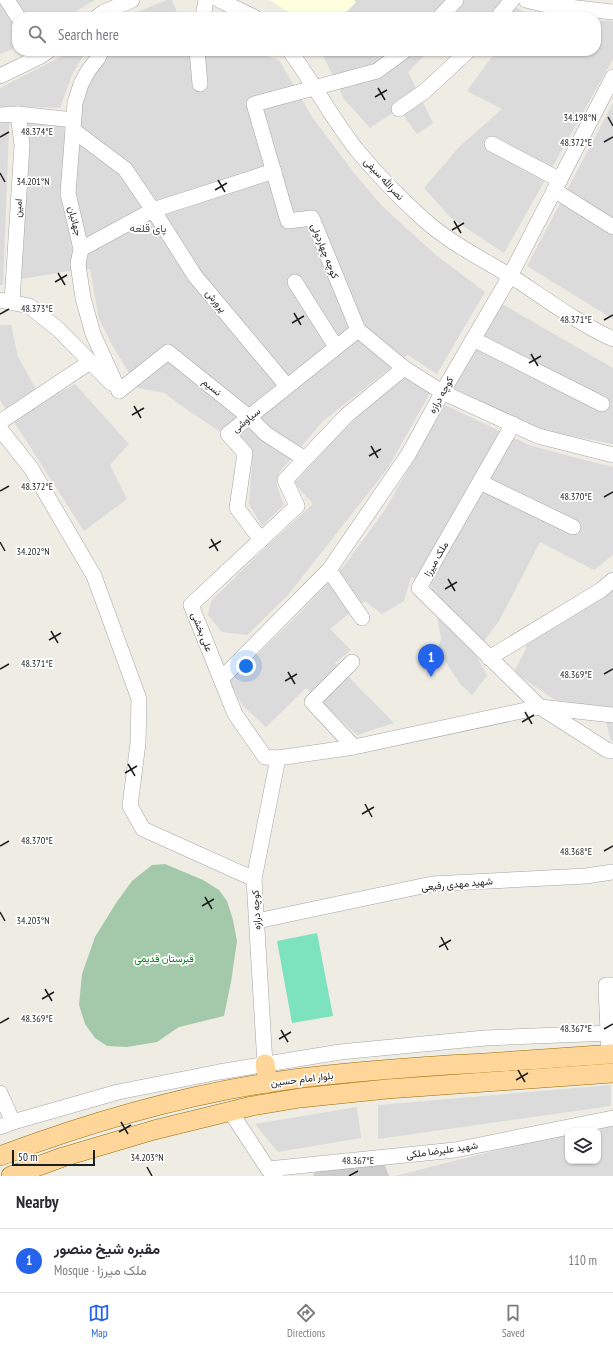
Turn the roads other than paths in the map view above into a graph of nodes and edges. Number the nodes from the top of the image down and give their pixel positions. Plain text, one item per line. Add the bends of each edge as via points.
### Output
1 (7, 0) edge
2 (132, 0) edge
3 (206, 0) edge
4 (219, 0) edge
5 (456, 0) edge
6 (512, 0) edge
7 (526, 0) edge
8 (100, 10) edge
9 (15, 12) edge
10 (204, 12) edge
11 (244, 12) edge
12 (445, 12) edge
13 (502, 12) edge
14 (613, 12) edge
15 (36, 56) edge
16 (99, 56) edge
17 (197, 56) edge
18 (293, 56) edge
19 (397, 56) edge
20 (463, 56) edge
21 (0, 76) edge
22 (613, 77) edge
23 (200, 84) dead end
24 (314, 88) junction
25 (399, 109) dead end
26 (18, 114) junction
27 (0, 116) edge
28 (74, 125) junction
29 (492, 144) dead end
30 (274, 171) junction
31 (557, 185) junction
32 (153, 210) junction
33 (613, 227) edge
34 (81, 249) junction
35 (510, 276) junction
36 (295, 282) dead end
37 (6, 301) edge
38 (358, 330) junction
39 (473, 339) junction
40 (613, 339) edge
41 (336, 347) junction
42 (90, 362) junction
43 (404, 368) junction
44 (288, 386) junction
45 (119, 391) junction
46 (442, 392) junction
47 (602, 404) dead end
48 (249, 417) junction
49 (0, 422) edge
50 (513, 424) junction
51 (0, 429) edge
52 (613, 455) edge
53 (305, 459) junction
54 (480, 482) junction
55 (573, 527) dead end
56 (261, 540) junction
57 (329, 570) junction
58 (613, 580) edge
59 (362, 618) dead end
60 (489, 658) junction
61 (352, 662) dead end
62 (220, 679) junction
63 (540, 707) junction
64 (613, 715) edge
65 (354, 747) junction
66 (613, 751) edge
67 (278, 758) junction
68 (613, 872) edge
69 (254, 879) junction
70 (257, 921) junction
71 (613, 985) edge
72 (610, 1034) edge
73 (612, 1060) edge
74 (266, 1073) junction
75 (0, 1093) edge
76 (230, 1111) junction
77 (613, 1118) edge
78 (6, 1124) edge
79 (0, 1156) edge
80 (273, 1173) edge
81 (11, 1176) edge

1 - 9 street
2 - 8 street
3 - 10 street
4 - 11 street
5 - 12 street
6 - 13 street
7 - 14 street
15 - 21 street
16 - 28 street, جهانیان via 81,84
17 - 23 street
18 - 24 street, نصرالله سیفی
19 - 24 street via 377,71
20 - 25 street via 425,91
22 - 31 street, کوچه درازه
24 - 30 street, کوچه چهاردولی via 254,104
24 - 35 street, نصرالله سیفی via 356,148 422,218 446,237
26 - 27 street
26 - 28 street
26 - 37 street, امین via 22,145
28 - 32 street, پرورش via 125,169
28 - 34 street, جهانیان via 68,193
29 - 31 street
30 - 32 street
30 - 38 street, کوچه چهاردولی via 288,220 312,218
31 - 33 street
31 - 35 street, کوچه درازه
32 - 34 street
32 - 44 street, پرورش via 195,276
34 - 45 street, جهانیان via 78,264 83,298 93,334
35 - 39 street, کوچه درازه
35 - 40 street, نصرالله سیفی via 595,331
36 - 41 street
37 - 42 street via 29,306 58,329
38 - 41 street, سیاوشی
38 - 43 street
39 - 46 street, کوچه درازه
39 - 47 street
41 - 44 street, سیاوشی
42 - 45 street
42 - 49 street
43 - 46 street
43 - 53 street via 347,415
44 - 48 street, سیاوشی
45 - 48 street, نسیم via 168,352
46 - 50 street
46 - 57 street, کوچه درازه via 408,456
48 - 53 street, نسیم via 266,434
48 - 56 street, سیاوشی via 228,434 245,453 237,508
50 - 52 street via 538,436
50 - 54 street, ملک میرزا
51 - 69 street via 31,468 94,576 139,699 138,743 130,806 143,829
53 - 56 street, علی بخشی via 285,480 297,506
54 - 55 street
54 - 60 street, ملک میرزا via 419,588
56 - 62 street, علی بخشی via 191,605
57 - 59 street
57 - 62 street, کوچه درازه
58 - 60 street via 601,590
60 - 63 street, ملک میرزا
61 - 65 street via 312,702
62 - 67 street, علی بخشی via 235,714 265,757
63 - 64 street
63 - 65 street
63 - 66 street, ملک میرزا via 607,750
65 - 67 street
67 - 69 street, کوچه درازه
68 - 70 street, شهید مهدی رفیعی via 586,876 432,884
69 - 70 street, کوچه درازه
70 - 74 street, کوچه درازه
71 - 72 street via 606,985
72 - 73 street
72 - 74 street via 485,1038 340,1052
73 - 74 main road, بلوار امام حسین via 383,1070 295,1078
73 - 76 main road, بلوار امام حسین via 300,1098
74 - 78 street via 219,1072 118,1092
74 - 79 main road, بلوار امام حسین via 49,1138
75 - 78 street
76 - 80 street
76 - 81 main road, بلوار امام حسین via 78,1152
77 - 80 street, شهید علیرضا ملکی via 455,1150

